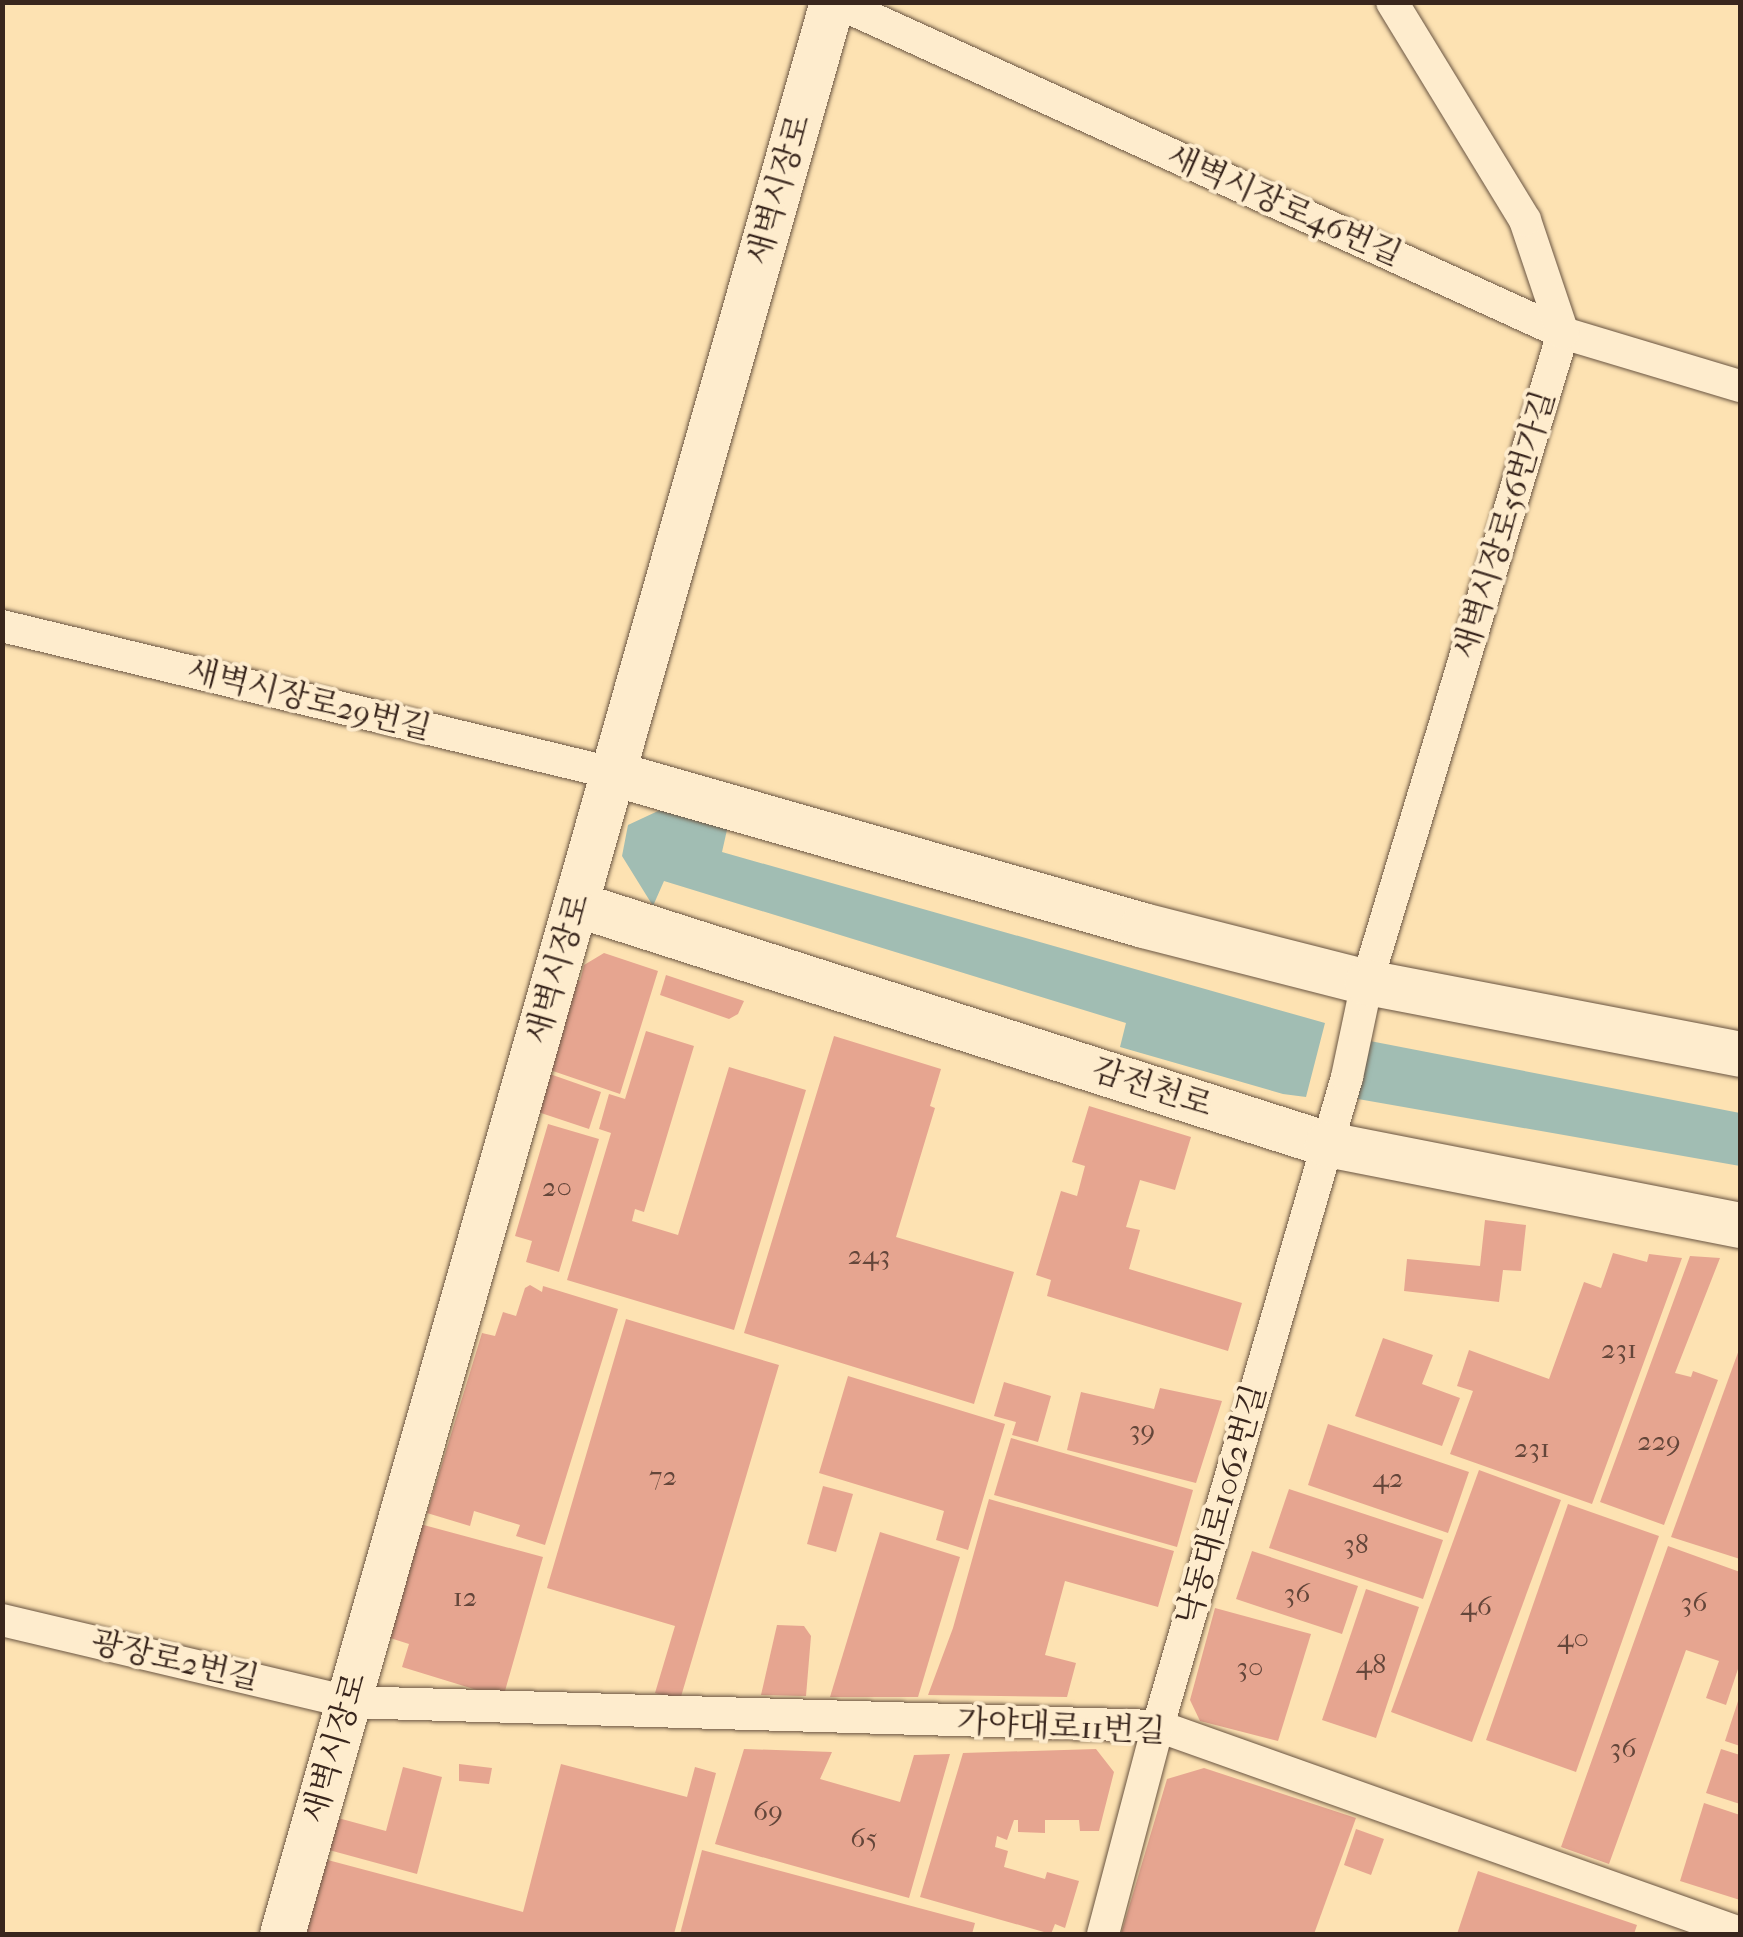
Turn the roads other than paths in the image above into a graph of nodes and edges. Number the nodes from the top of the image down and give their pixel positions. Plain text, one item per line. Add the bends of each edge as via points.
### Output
1 (834, 2) edge
2 (1392, 2) edge
3 (1563, 333) junction
4 (1740, 386) edge
5 (2, 626) edge
6 (616, 774) junction
7 (576, 904) junction
8 (1367, 982) junction
9 (1740, 1054) edge
10 (1347, 1077) joint
11 (1327, 1144) junction
12 (1740, 1225) edge
13 (2, 1620) edge
14 (348, 1702) junction
15 (1158, 1726) junction
16 (1740, 1933) edge
17 (282, 1934) edge
18 (1103, 1934) edge

1 - 3 street, 새벽시장로46번길
1 - 6 street, 새벽시장로
2 - 3 street via 1524,220
3 - 4 street, 새벽시장로46번길
3 - 8 street, 새벽시장로56번가길
5 - 6 street, 새벽시장로29번길
6 - 7 street, 새벽시장로
6 - 8 street
7 - 11 street, 감전천로
7 - 14 street, 새벽시장로
8 - 9 street
8 - 10 street, 새벽시장로56번가길
10 - 11 street, 낙동대로1062번길
11 - 12 street, 감전천로
11 - 15 street, 낙동대로1062번길
13 - 14 street, 광장로2번길
14 - 15 street, 가야대로11번길
14 - 17 street, 새벽시장로
15 - 16 street, 가야대로11번길
15 - 18 street, 낙동대로1062번길

